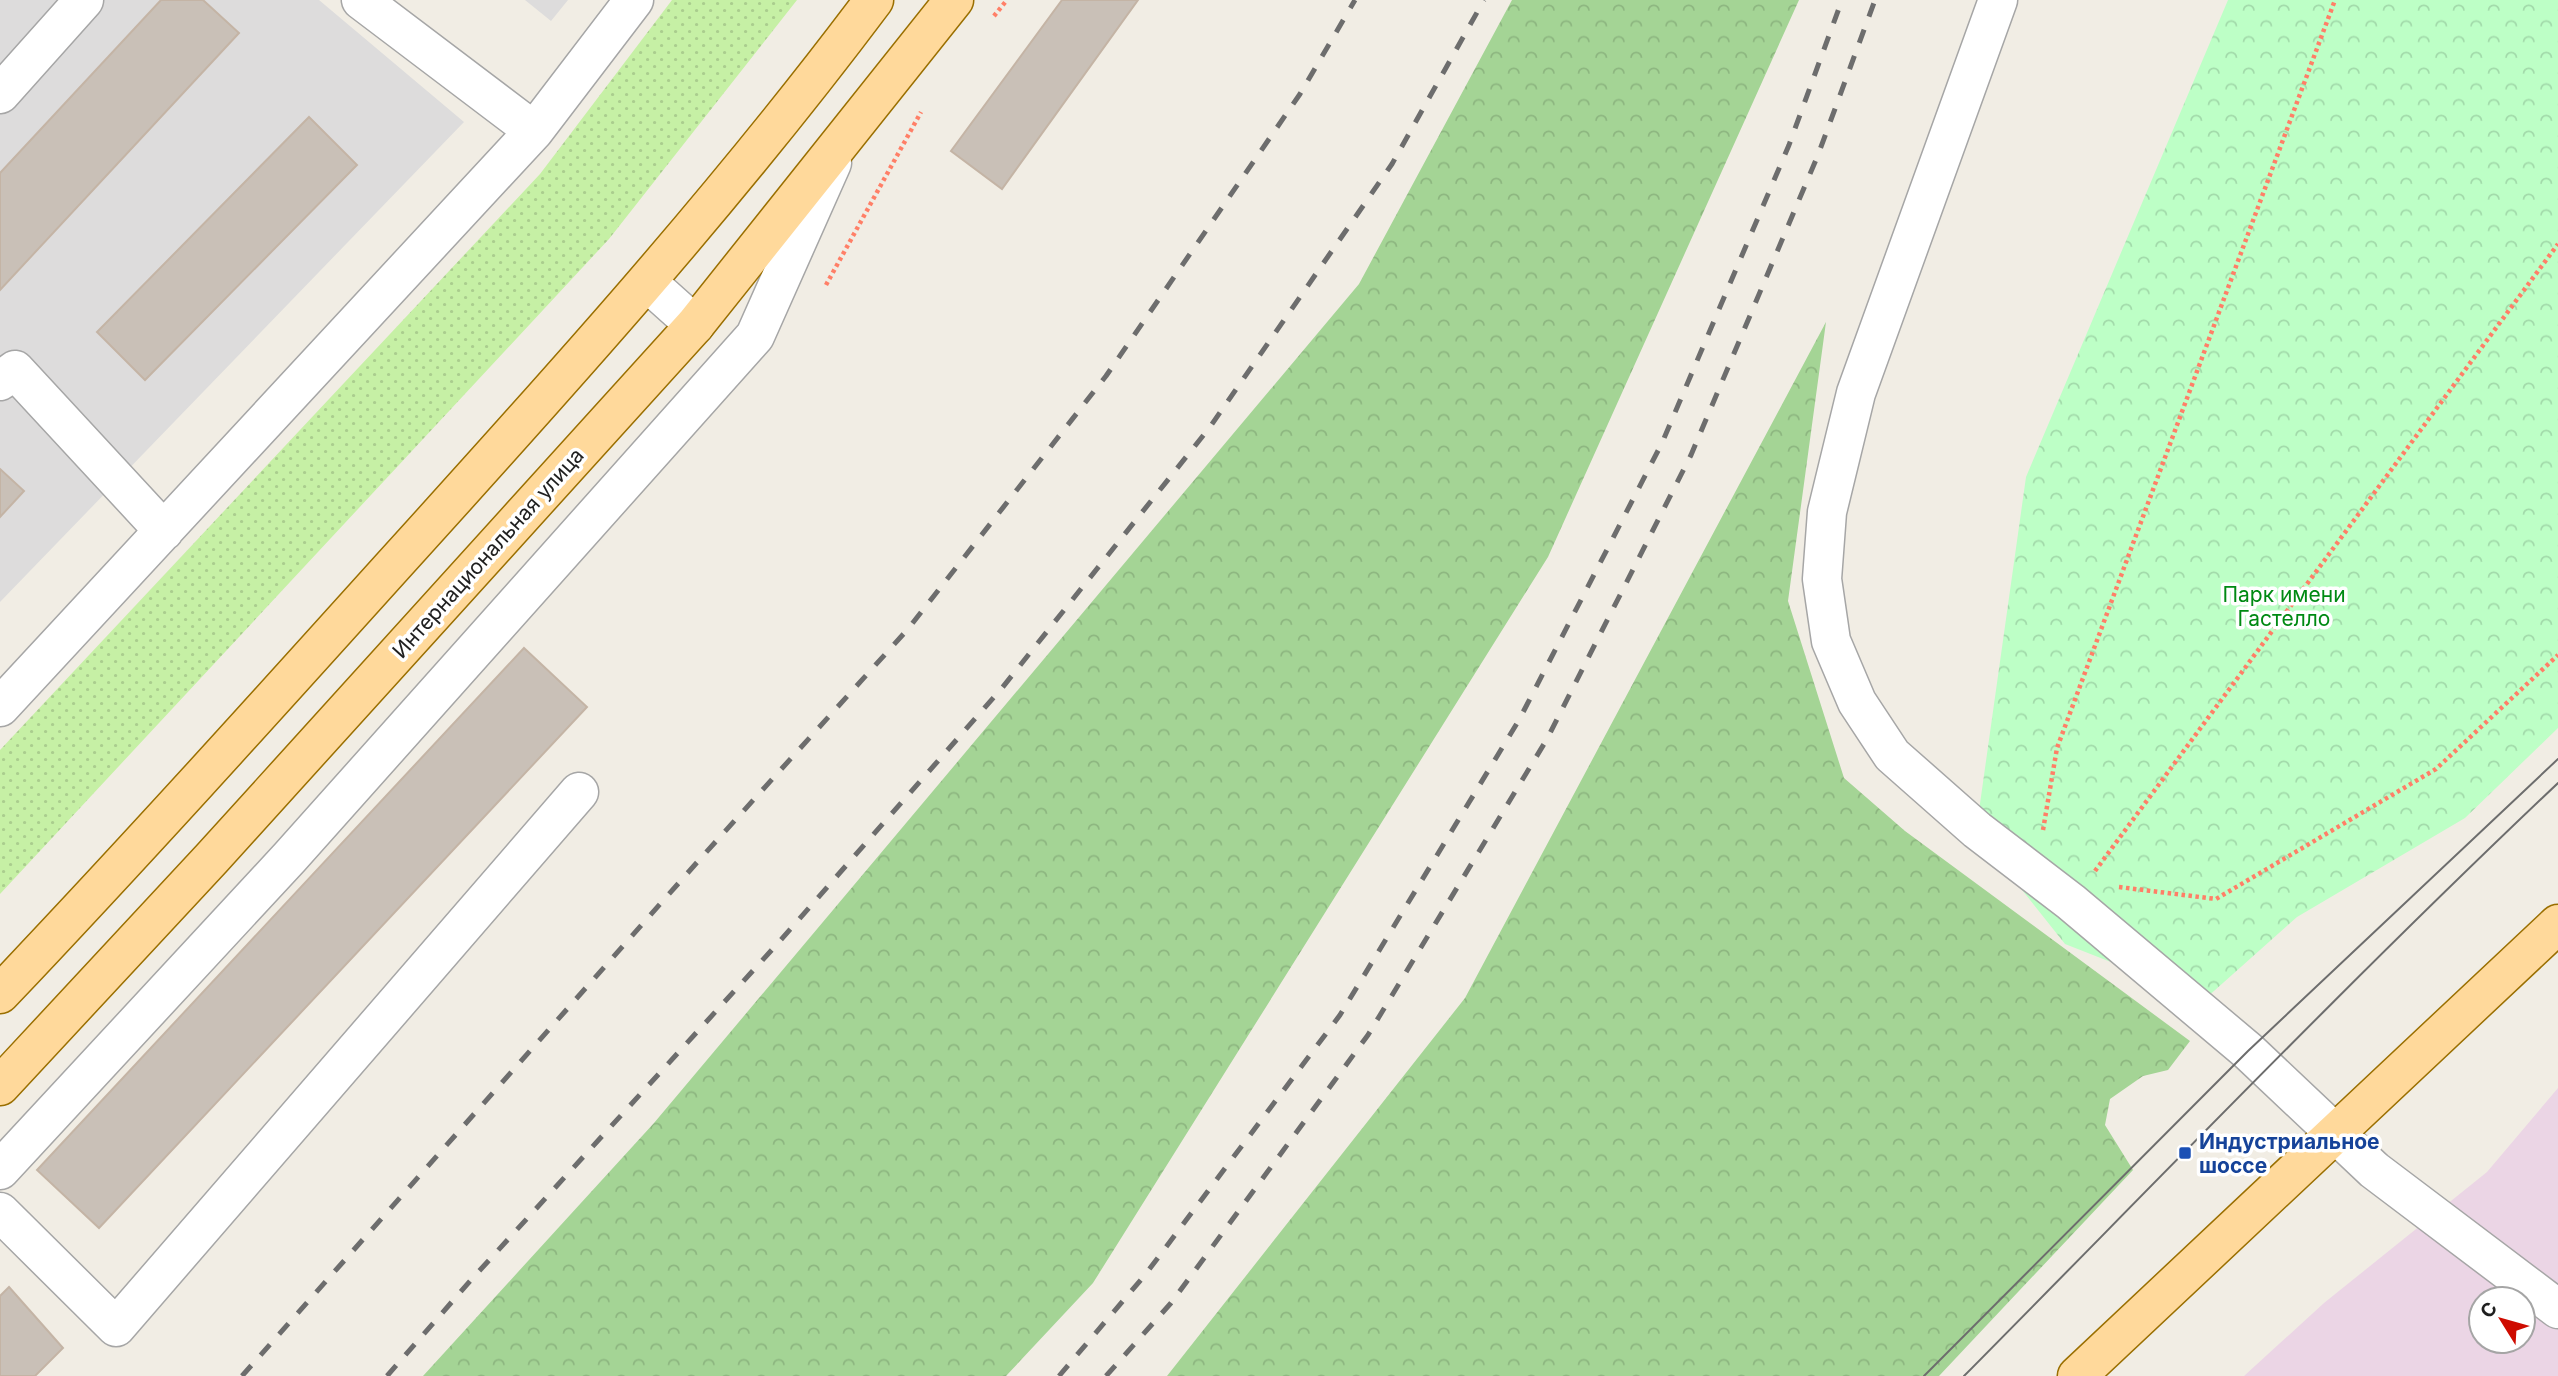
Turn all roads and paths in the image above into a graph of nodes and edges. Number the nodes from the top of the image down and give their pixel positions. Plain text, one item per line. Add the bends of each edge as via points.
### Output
1 (84, 0) edge
2 (361, 0) edge
3 (634, 0) edge
4 (874, 0) edge
5 (954, 0) edge
6 (1998, 0) edge
7 (2335, 0) edge
8 (0, 94) edge
9 (534, 131) junction
10 (842, 141) junction
11 (2558, 244) edge
12 (647, 282) junction
13 (695, 325) junction
14 (0, 381) edge
15 (163, 531) junction
16 (2558, 655) edge
17 (0, 707) edge
18 (579, 792) dead end
19 (2041, 842) dead end
20 (2078, 892) junction
21 (2558, 924) edge
22 (0, 995) edge
23 (0, 1086) edge
24 (2335, 1133) junction
25 (0, 1170) edge
26 (0, 1212) edge
27 (2558, 1309) edge
28 (2077, 1376) edge

1 - 8 street
2 - 9 street
3 - 9 street
4 - 12 main road
5 - 10 main road, Интернациональная улица
6 - 20 street via 1856,393 1827,512 1822,579 1831,641 1857,702 1892,755 1977,830
7 - 19 path via 2057,748
9 - 15 street
10 - 13 main road, Интернациональная улица
10 - 25 street via 755,336 290,857
11 - 20 path
12 - 13 street
12 - 22 main road
13 - 23 main road, Интернациональная улица
14 - 15 street via 15,370
15 - 17 street
16 - 20 path via 2436,769 2216,899
18 - 26 street via 116,1327
20 - 24 street
21 - 24 main road
24 - 27 street via 2374,1170
24 - 28 main road

